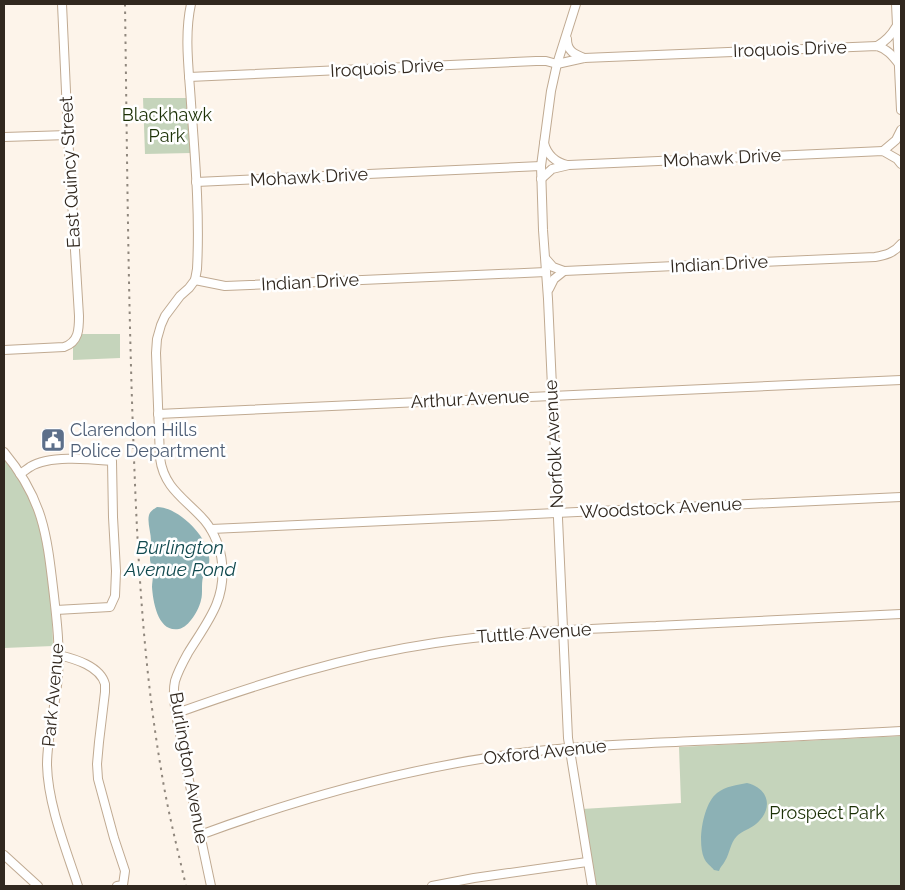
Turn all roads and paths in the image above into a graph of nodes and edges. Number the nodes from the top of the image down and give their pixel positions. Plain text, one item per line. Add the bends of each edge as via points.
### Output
1 (62, 4) edge
2 (191, 4) edge
3 (576, 4) edge
4 (896, 4) edge
5 (897, 25) junction
6 (567, 33) junction
7 (877, 46) junction
8 (584, 58) junction
9 (557, 64) junction
10 (899, 64) junction
11 (189, 77) junction
12 (900, 82) edge
13 (901, 110) edge
14 (901, 130) edge
15 (68, 135) junction
16 (4, 138) edge
17 (544, 141) junction
18 (883, 151) junction
19 (901, 164) edge
20 (569, 165) junction
21 (541, 166) junction
22 (541, 179) junction
23 (196, 182) junction
24 (900, 246) edge
25 (546, 258) junction
26 (564, 271) junction
27 (546, 272) junction
28 (195, 280) junction
29 (548, 291) junction
30 (4, 350) edge
31 (901, 380) edge
32 (552, 396) junction
33 (158, 414) junction
34 (4, 452) edge
35 (20, 474) junction
36 (901, 497) edge
37 (557, 513) junction
38 (211, 529) junction
39 (56, 610) junction
40 (901, 614) edge
41 (563, 630) junction
42 (59, 655) junction
43 (176, 713) junction
44 (901, 731) edge
45 (568, 748) junction
46 (200, 835) junction
47 (4, 855) edge
48 (587, 862) junction
49 (38, 886) edge
50 (78, 886) edge
51 (117, 886) edge
52 (212, 886) edge
53 (432, 886) edge
54 (592, 886) edge

1 - 15 street, East Quincy Street
2 - 11 street via 187,40
3 - 6 street, Norfolk Avenue
4 - 5 street
5 - 7 street via 892,35
5 - 10 street
6 - 8 street via 567,45 572,53
6 - 9 street, Norfolk Avenue
7 - 8 street, Iroquois Drive
7 - 10 street via 888,51
8 - 9 street, Iroquois Drive
9 - 11 street, Iroquois Drive via 536,61
9 - 17 street, Norfolk Avenue
10 - 12 street
11 - 23 street
12 - 13 street
14 - 18 street via 896,140
15 - 16 street
15 - 30 street, East Quincy Street via 79,327 75,340 68,346
17 - 20 street via 549,154 561,164
17 - 21 street, Norfolk Avenue
18 - 19 street
18 - 20 street, Mohawk Drive
20 - 22 street, Mohawk Drive via 552,169
21 - 22 street, Norfolk Avenue
21 - 23 street, Mohawk Drive
22 - 25 street, Norfolk Avenue
23 - 28 street via 198,252
24 - 26 street, Indian Drive via 889,254 875,257
25 - 26 street via 553,267
25 - 27 street, Norfolk Avenue
26 - 29 street via 550,284
27 - 28 street, Indian Drive via 225,286
27 - 29 street, Norfolk Avenue
28 - 33 street, Burlington Avenue via 169,309 157,339
29 - 32 street, Norfolk Avenue
31 - 32 street, Arthur Avenue
32 - 33 street, Arthur Avenue
32 - 37 street, Norfolk Avenue
33 - 38 street, Burlington Avenue via 161,468 170,484
34 - 35 street, Park Avenue
35 - 39 street, Park Avenue via 42,518
35 - 39 street via 48,460 87,458 112,461 115,596 110,607
36 - 37 street, Woodstock Avenue
37 - 38 street, Woodstock Avenue
37 - 41 street, Norfolk Avenue
38 - 43 street, Burlington Avenue via 222,560 222,588 214,610 178,674 174,688
39 - 42 street, Park Avenue
40 - 41 street, Tuttle Avenue
41 - 43 street, Tuttle Avenue via 480,636 367,655 282,677
41 - 45 street, Norfolk Avenue
42 - 50 street, Park Avenue via 48,750 48,779
42 - 51 street via 74,658 91,668 104,684 97,764 98,779 126,871 123,885
43 - 46 street, Burlington Avenue
44 - 45 street, Oxford Avenue
45 - 46 street, Oxford Avenue via 467,761 383,778 282,806
45 - 48 street, Norfolk Avenue
46 - 52 street, Burlington Avenue
47 - 49 street
48 - 53 street
48 - 54 street, Norfolk Avenue

